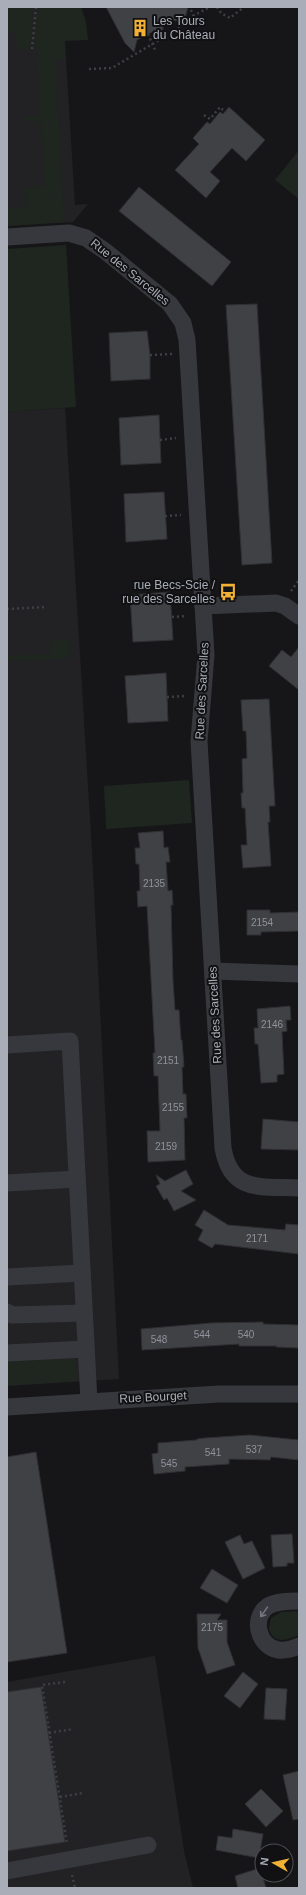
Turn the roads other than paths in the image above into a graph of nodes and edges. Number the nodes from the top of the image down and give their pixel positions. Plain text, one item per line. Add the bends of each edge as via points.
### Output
1 (7, 237) edge
2 (197, 611) junction
3 (299, 616) edge
4 (213, 971) junction
5 (299, 974) edge
6 (7, 1045) edge
7 (77, 1179) junction
8 (7, 1183) edge
9 (299, 1188) edge
10 (82, 1273) junction
11 (7, 1277) edge
12 (7, 1312) edge
13 (84, 1313) junction
14 (86, 1349) junction
15 (7, 1352) edge
16 (299, 1394) edge
17 (89, 1401) junction
18 (7, 1407) edge
19 (299, 1601) edge
20 (299, 1646) edge
21 (148, 1845) dead end
22 (7, 1871) edge

1 - 2 street, Rue des Sarcelles via 69,233 86,238 105,250 159,294 180,317 187,340
2 - 3 street via 276,603 291,609
2 - 4 street, Rue des Sarcelles via 206,655 199,741
4 - 5 street
4 - 9 street, Rue des Sarcelles via 226,1163 231,1173 247,1183
6 - 7 street via 70,1041
7 - 8 street
7 - 10 street
10 - 11 street
10 - 13 street
12 - 13 street via 12,1316
13 - 14 street
14 - 15 street
14 - 17 street
16 - 17 street, Rue Bourget via 220,1394
17 - 18 street, Rue Bourget
19 -> 20 street via 268,1606 263,1611 259,1624 261,1638 271,1648 284,1651
21 - 22 street

